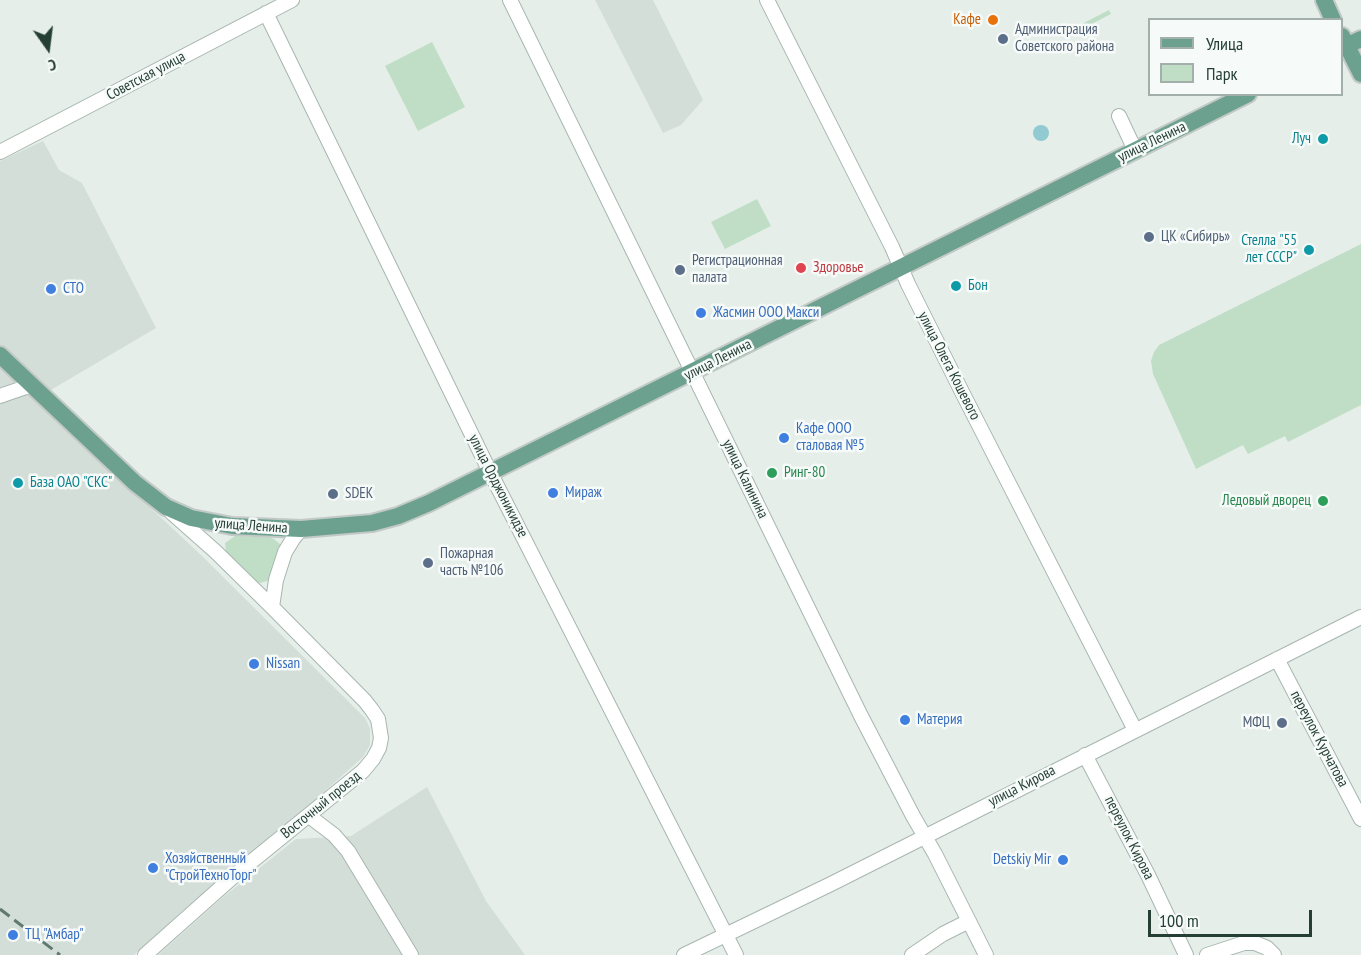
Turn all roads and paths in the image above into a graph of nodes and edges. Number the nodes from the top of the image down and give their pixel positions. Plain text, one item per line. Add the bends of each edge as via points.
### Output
1 (292, 0) edge
2 (510, 0) edge
3 (767, 0) edge
4 (1324, 0) edge
5 (266, 13) junction
6 (1332, 18) edge
7 (1348, 42) edge
8 (1361, 74) edge
9 (1244, 96) edge
10 (1119, 116) dead end
11 (1136, 150) junction
12 (0, 152) edge
13 (901, 267) junction
14 (0, 355) edge
15 (692, 372) junction
16 (32, 385) junction
17 (0, 396) edge
18 (490, 472) junction
19 (165, 507) junction
20 (301, 529) junction
21 (272, 607) junction
22 (1361, 617) edge
23 (1276, 659) junction
24 (1135, 730) junction
25 (1085, 755) junction
26 (309, 816) junction
27 (1361, 819) edge
28 (924, 836) junction
29 (969, 921) junction
30 (726, 935) junction
31 (145, 955) edge
32 (411, 955) edge
33 (684, 955) edge
34 (736, 955) edge
35 (912, 955) edge
36 (986, 955) edge
37 (1186, 955) edge
38 (1207, 955) edge
39 (1274, 955) edge

1 - 5 street, Советская улица
2 - 15 street, улица Калинина
3 - 13 street, улица Олега Кошевого
4 - 6 main road
5 - 12 street, Советская улица
5 - 18 street, улица Орджоникидзе
7 - 8 main road
9 - 11 main road, улица Ленина
10 - 11 street
11 - 13 main road, улица Ленина
13 - 15 main road, улица Ленина
13 - 24 street, улица Олега Кошевого
14 - 16 main road, улица Ленина
15 - 18 main road, улица Ленина
15 - 28 street, улица Калинина
16 - 17 street
16 - 19 main road, улица Ленина
18 - 20 main road, улица Ленина via 386,520
18 - 30 street, улица Орджоникидзе
19 - 20 main road, улица Ленина via 212,523
19 - 21 street, Восточный проезд
20 - 21 street via 285,552
21 - 26 street, Восточный проезд via 365,701 380,728 379,748 373,759
22 - 23 street, улица Кирова
23 - 24 street, улица Кирова
23 - 27 street, переулок Курчатова
24 - 25 street, улица Кирова
25 - 28 street, улица Кирова
25 - 37 street, переулок Кирова
26 - 31 street, Восточный проезд
26 - 32 street via 348,851
28 - 29 street, улица Калинина
28 - 30 street, улица Кирова
29 - 35 street
29 - 36 street, улица Калинина
30 - 33 street, улица Кирова
30 - 34 street, улица Орджоникидзе
38 - 39 street via 1244,943 1268,948

